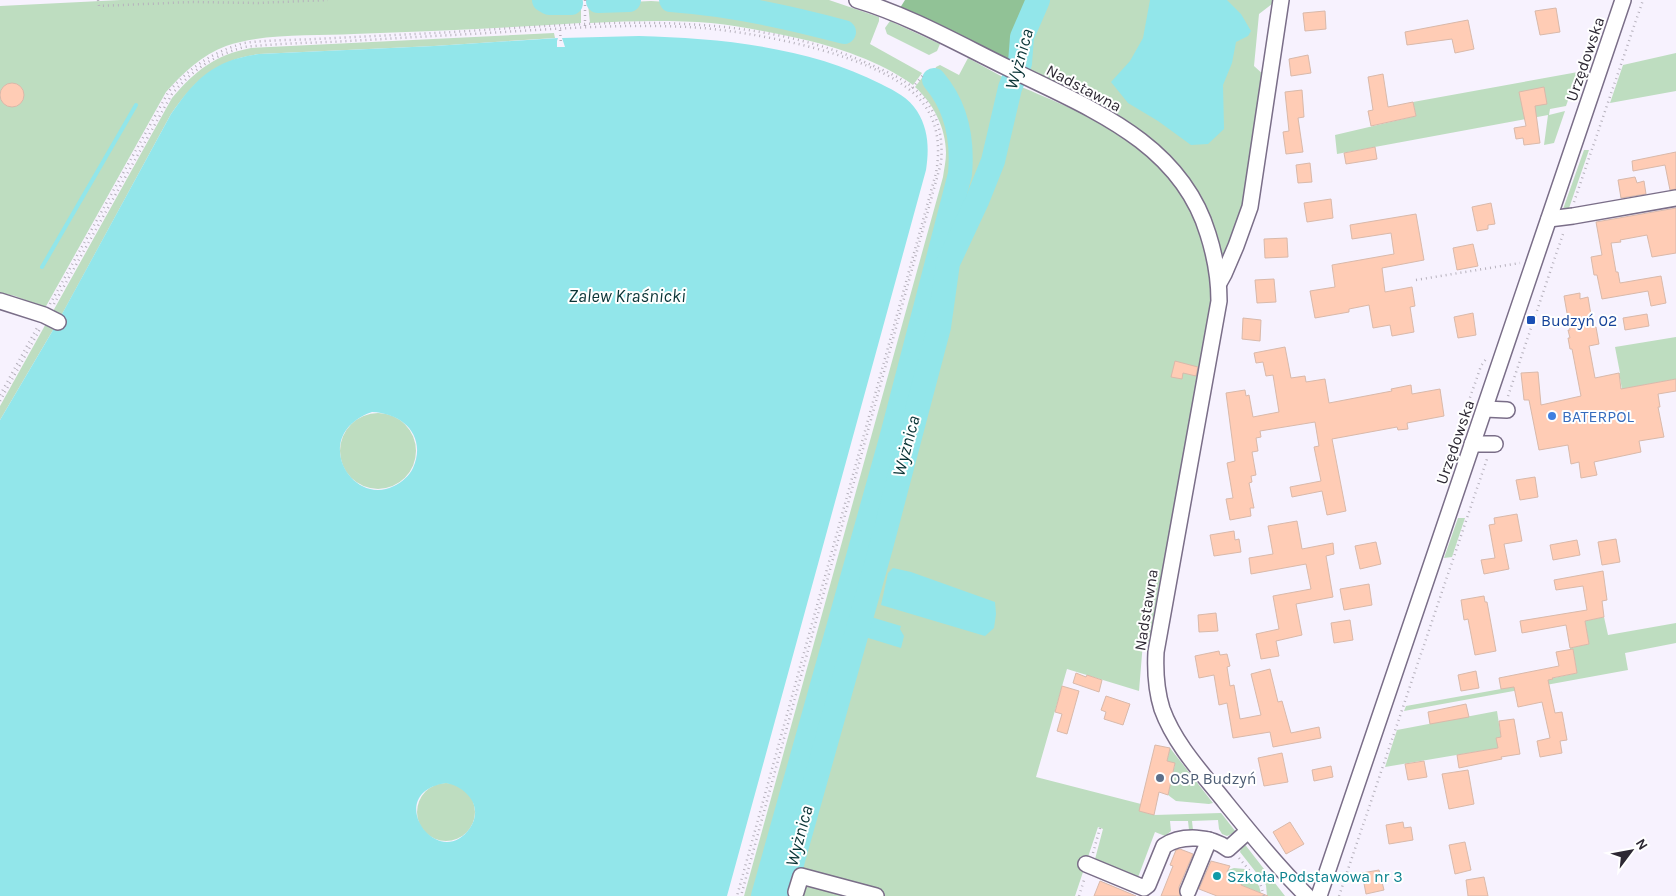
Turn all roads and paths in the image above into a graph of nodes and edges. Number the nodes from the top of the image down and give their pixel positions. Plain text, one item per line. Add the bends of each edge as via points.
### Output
1 (98, 0) edge
2 (328, 0) edge
3 (585, 0) edge
4 (857, 0) edge
5 (1281, 0) edge
6 (1624, 0) edge
7 (585, 27) junction
8 (560, 30) junction
9 (561, 45) dead end
10 (924, 74) dead end
11 (912, 89) junction
12 (1676, 198) edge
13 (1549, 219) junction
14 (1534, 264) junction
15 (1416, 280) dead end
16 (1219, 282) junction
17 (0, 301) edge
18 (49, 318) junction
19 (0, 395) edge
20 (0, 401) edge
21 (1485, 409) junction
22 (1507, 410) dead end
23 (1472, 444) junction
24 (1495, 444) dead end
25 (1248, 830) junction
26 (1210, 840) junction
27 (1228, 849) junction
28 (1086, 864) dead end
29 (1188, 891) dead end
30 (796, 892) dead end
31 (737, 896) edge
32 (741, 896) edge
33 (876, 896) edge
34 (1264, 896) edge
35 (1307, 896) edge
36 (1319, 896) edge

1 - 2 path via 99,6
3 - 7 path
4 - 16 street, Nadstawna via 1010,69 1126,130 1146,144 1170,166 1199,210
5 - 16 street, Nadstawna via 1250,207
6 - 13 street, Urzędowska
7 - 8 path
7 - 11 path via 693,24 764,33 856,58 894,75
7 - 18 path via 263,41 226,48 207,58 169,91
8 - 9 path
8 - 18 path via 260,45 230,51 212,59 194,72 168,101
10 - 11 path
11 - 31 path via 925,105 935,127 939,149 936,173
11 - 32 path via 927,102 934,114 941,141 941,163
12 - 13 street
13 - 14 street, Urzędowska
14 - 15 path via 1513,263
14 - 21 street, Urzędowska
16 - 25 street, Nadstawna via 1155,669 1162,710 1176,737
17 - 18 street
18 - 19 path
18 - 20 path
21 - 22 street
21 - 23 street, Urzędowska
23 - 24 street
23 - 36 street, Urzędowska
25 - 27 street
25 - 35 street, Nadstawna
26 - 27 street
26 - 28 street via 1182,839 1164,846 1144,888
26 - 29 street
27 - 34 path via 1257,879
30 - 33 street via 801,876

